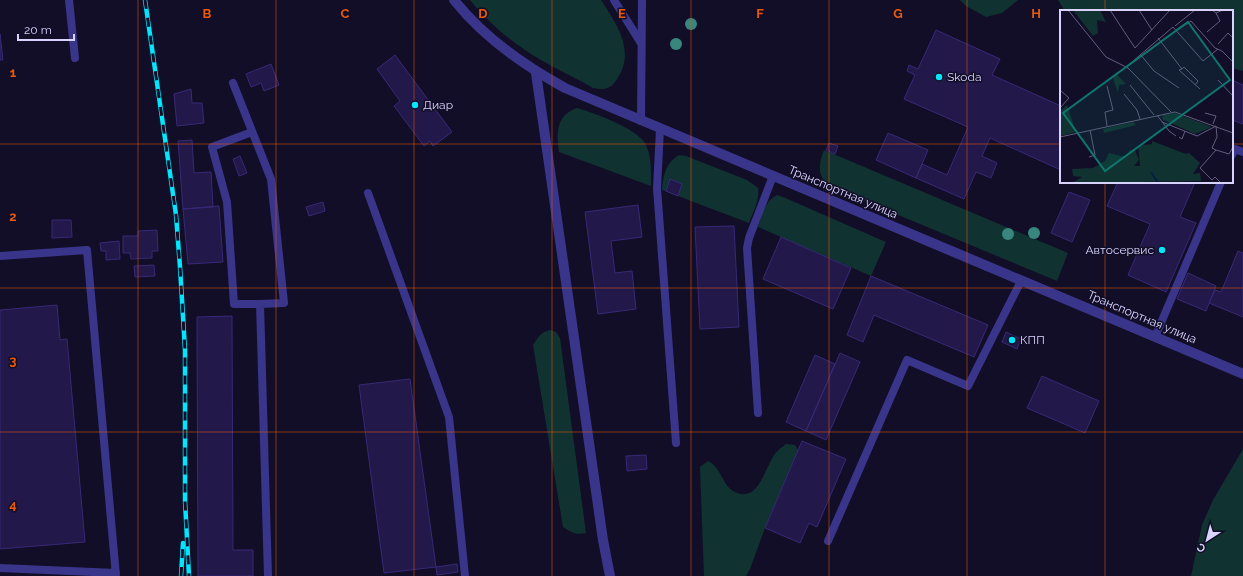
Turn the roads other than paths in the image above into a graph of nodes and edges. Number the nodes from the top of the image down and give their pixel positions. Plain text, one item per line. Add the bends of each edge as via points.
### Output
1 (69, 0) edge
2 (454, 0) edge
3 (614, 0) edge
4 (642, 0) edge
5 (642, 44) junction
6 (75, 58) dead end
7 (536, 73) junction
8 (233, 83) dead end
9 (641, 121) junction
10 (660, 128) junction
11 (252, 132) junction
12 (1243, 152) edge
13 (1233, 153) edge
14 (772, 176) junction
15 (1221, 183) edge
16 (368, 193) dead end
17 (0, 256) edge
18 (1021, 281) junction
19 (260, 304) junction
20 (1155, 337) junction
21 (1243, 374) edge
22 (758, 413) dead end
23 (676, 443) dead end
24 (828, 541) dead end
25 (0, 568) edge
26 (116, 575) edge
27 (268, 576) edge
28 (465, 576) edge
29 (610, 576) edge

1 - 6 lane
2 - 7 street, Транспортная улица via 506,52
3 - 5 lane
4 - 5 lane
5 - 9 lane
7 - 9 street, Транспортная улица
7 - 29 street
8 - 11 lane
9 - 10 street, Транспортная улица
10 - 14 street, Транспортная улица
10 - 23 lane via 657,188
11 - 19 lane via 270,179 284,303
11 - 19 lane via 212,147 227,202 234,304
12 - 13 lane via 1235,149
14 - 18 street, Транспортная улица
14 - 22 lane via 747,248
15 - 20 lane
16 - 28 lane via 449,417
17 - 26 lane via 87,250
18 - 20 street, Транспортная улица
18 - 24 lane via 968,386 908,360
19 - 27 lane
20 - 21 street, Транспортная улица
25 - 26 lane

